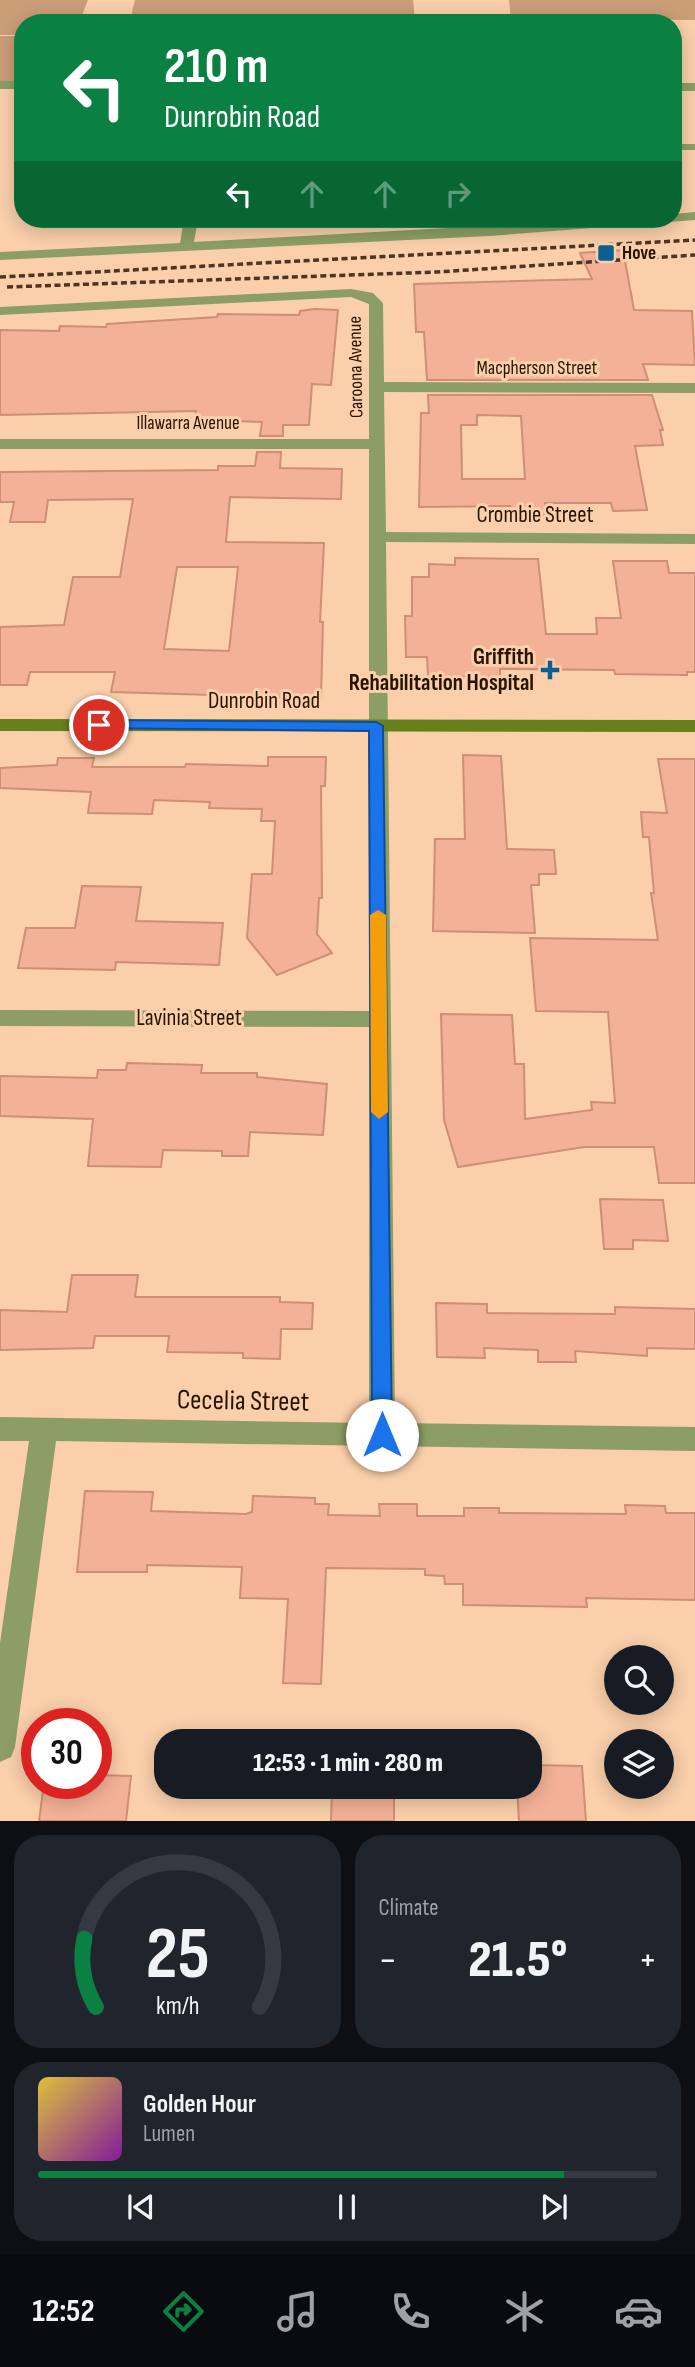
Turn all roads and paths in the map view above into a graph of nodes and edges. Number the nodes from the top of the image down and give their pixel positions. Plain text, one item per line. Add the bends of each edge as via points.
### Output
1 (189, 228) edge
2 (448, 228) edge
3 (186, 247) junction
4 (0, 256) edge
5 (0, 311) edge
6 (378, 387) junction
7 (695, 388) edge
8 (0, 444) edge
9 (377, 444) junction
10 (376, 537) junction
11 (695, 539) edge
12 (0, 725) edge
13 (376, 726) junction
14 (695, 726) edge
15 (0, 1018) edge
16 (379, 1019) junction
17 (0, 1429) edge
18 (44, 1429) junction
19 (382, 1435) junction
20 (695, 1439) edge
21 (0, 1747) edge

1 - 3 street
2 - 3 street
3 - 4 street
5 - 6 street, Caroona Avenue via 368,296 376,303
6 - 7 street, Macpherson Street
6 - 9 street, Caroona Avenue
8 - 9 street, Illawarra Avenue
9 - 10 street, Caroona Avenue
10 - 11 street, Crombie Street
10 - 13 street, Caroona Avenue
12 - 13 street, Dunrobin Road
13 - 14 street, Dunrobin Road
13 - 16 street, Caroona Avenue
15 - 16 street, Lavinia Street
16 - 19 street, Caroona Avenue
17 - 18 street, Cecelia Street
18 - 19 street, Cecelia Street
18 - 21 street
19 - 20 street, Cecelia Street

